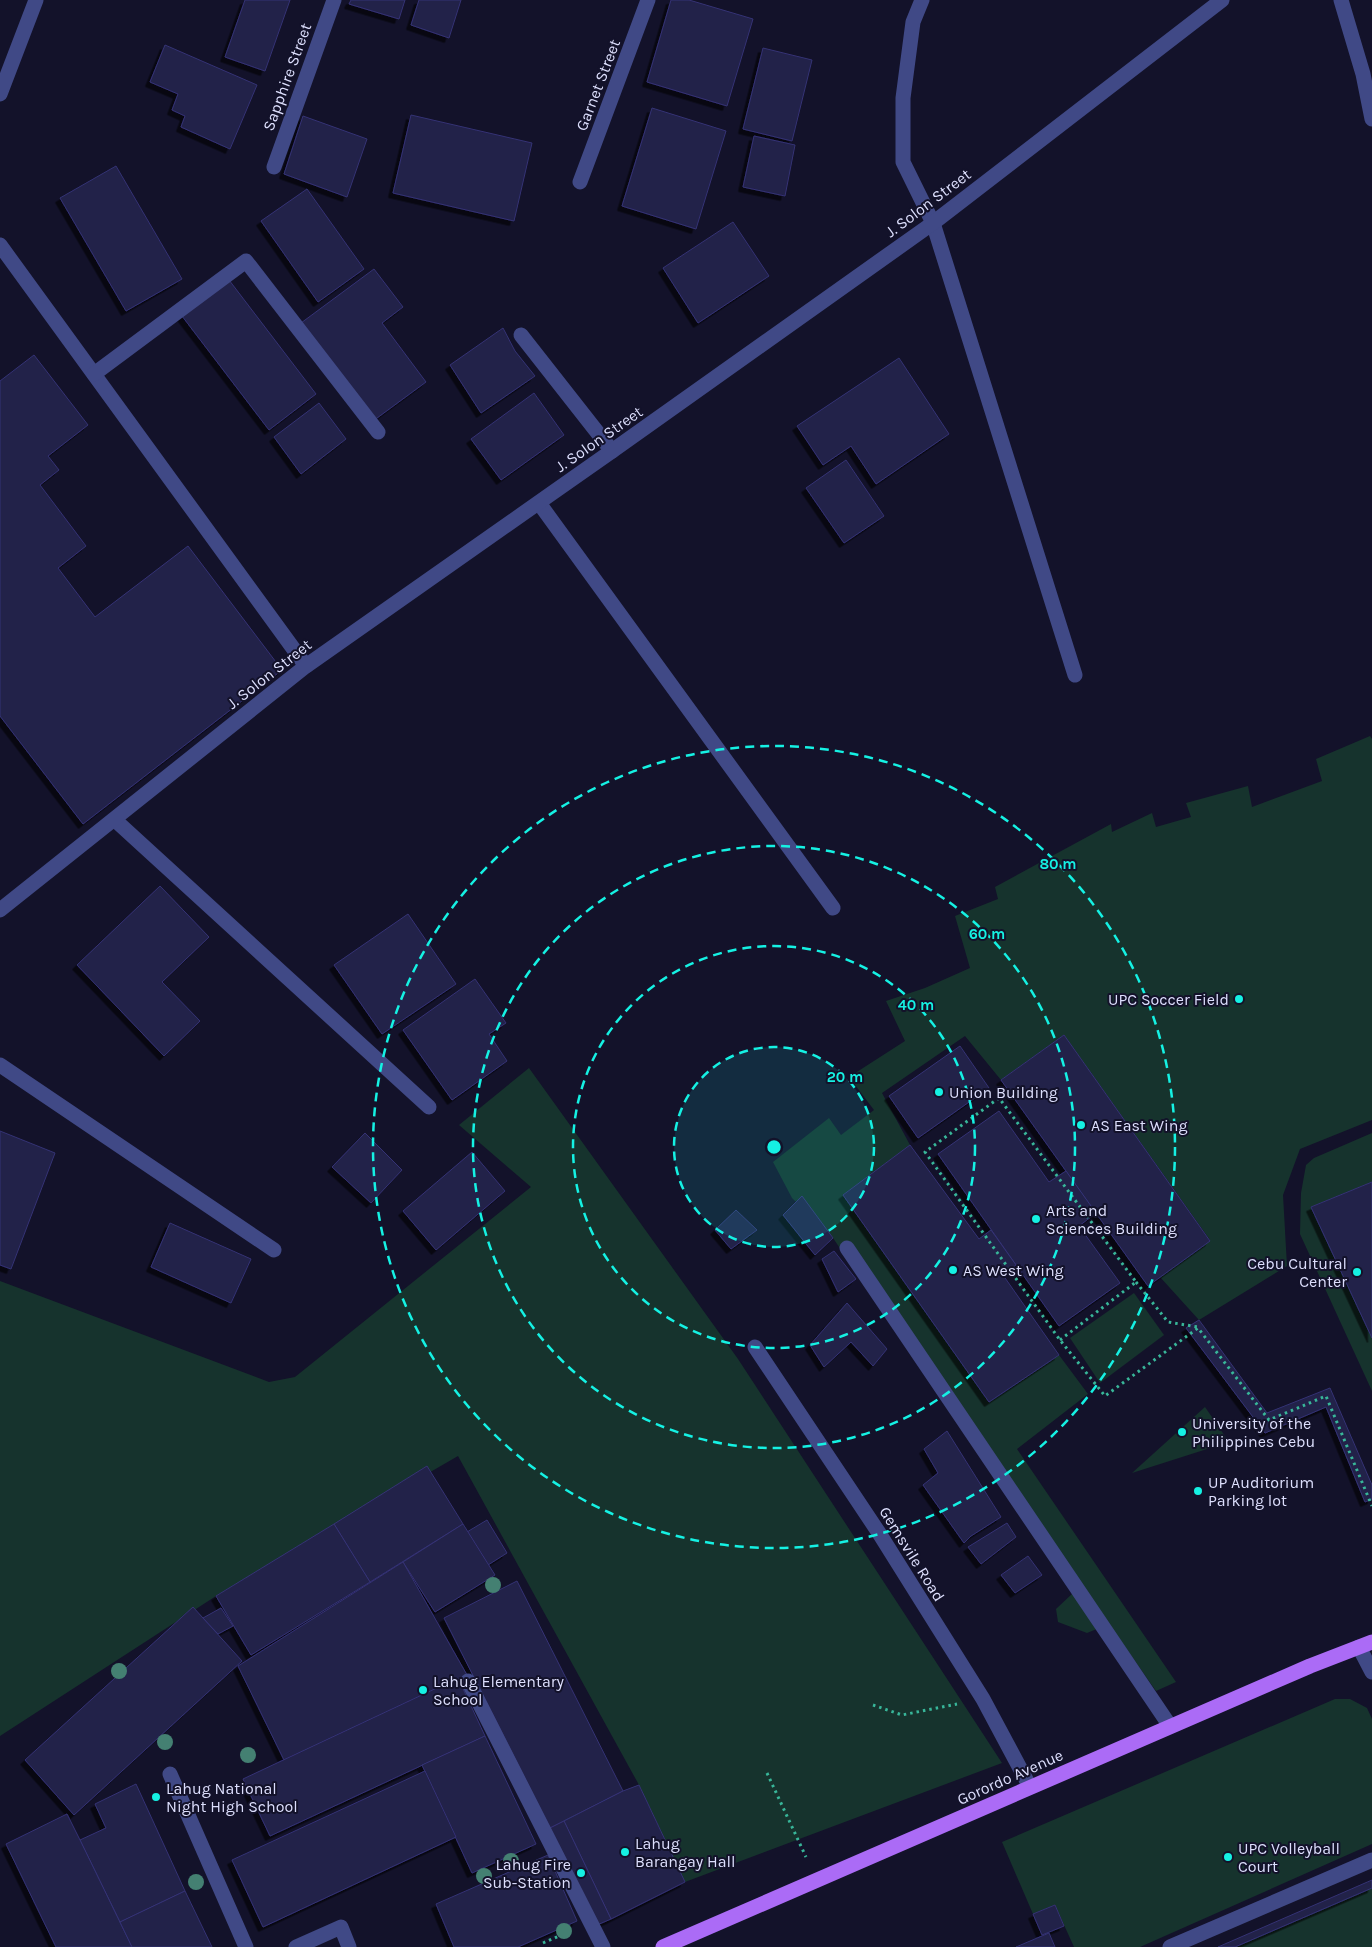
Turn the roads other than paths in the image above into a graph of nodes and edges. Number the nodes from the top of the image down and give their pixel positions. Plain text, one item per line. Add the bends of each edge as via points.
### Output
1 (36, 0) edge
2 (334, 0) edge
3 (648, 0) edge
4 (922, 0) edge
5 (1222, 0) edge
6 (1341, 0) edge
7 (0, 94) edge
8 (1372, 119) edge
9 (274, 167) dead end
10 (580, 182) dead end
11 (933, 224) junction
12 (0, 246) edge
13 (521, 335) dead end
14 (94, 374) junction
15 (378, 432) dead end
16 (612, 452) junction
17 (539, 503) junction
18 (306, 666) junction
19 (1075, 675) dead end
20 (115, 820) junction
21 (833, 908) dead end
22 (0, 910) edge
23 (0, 1065) edge
24 (429, 1107) dead end
25 (847, 1248) dead end
26 (274, 1250) dead end
27 (754, 1346) dead end
28 (1366, 1644) edge
29 (1372, 1672) edge
30 (468, 1681) dead end
31 (1170, 1726) junction
32 (170, 1774) dead end
33 (1030, 1787) junction
34 (1372, 1860) edge
35 (246, 1947) edge
36 (296, 1947) edge
37 (350, 1947) edge
38 (603, 1947) edge
39 (662, 1947) edge
40 (1170, 1947) edge

1 - 7 street
2 - 9 street, Sapphire Street
3 - 10 street, Garnet Street
4 - 11 street via 913,22 902,98 903,162
5 - 11 street, J. Solon Street
6 - 8 street via 1363,74
11 - 16 street, J. Solon Street
11 - 19 street
12 - 14 street
13 - 16 street
14 - 15 street via 246,261
14 - 18 street
16 - 17 street, J. Solon Street
17 - 18 street, J. Solon Street
17 - 21 street
18 - 20 street, J. Solon Street
20 - 22 street, J. Solon Street
20 - 24 street
23 - 26 street
25 - 31 street
27 - 33 street, Gemsvile Road via 879,1533 983,1699
28 - 29 street
28 - 31 main road, Gorordo Avenue
30 - 38 street
31 - 33 main road, Gorordo Avenue
32 - 35 street
33 - 39 main road, Gorordo Avenue
34 - 40 street
36 - 37 street via 341,1927

